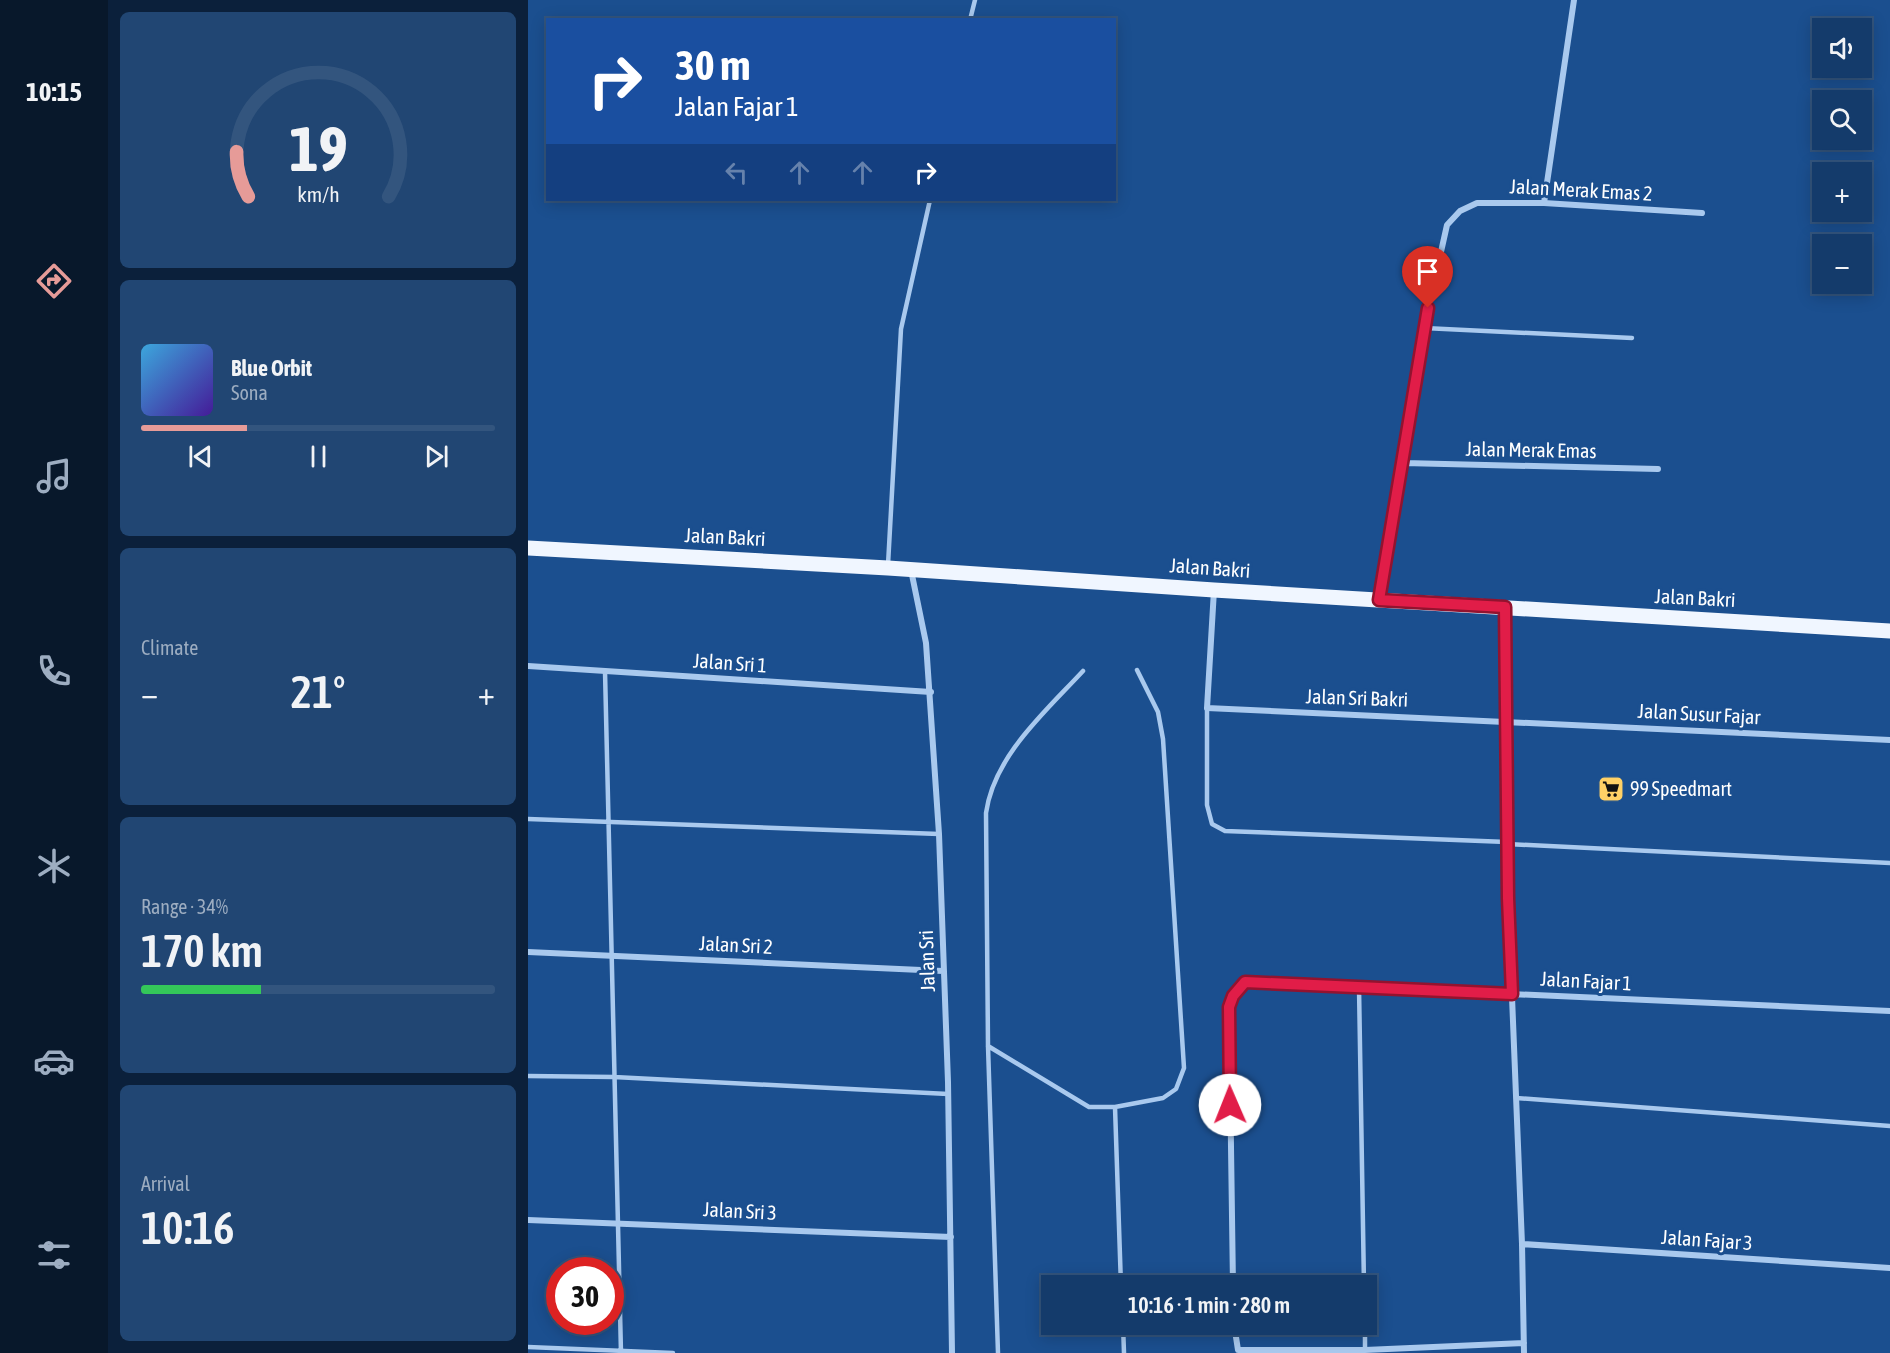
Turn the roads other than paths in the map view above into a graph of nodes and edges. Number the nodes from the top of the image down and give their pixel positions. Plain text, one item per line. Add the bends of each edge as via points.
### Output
1 (975, 0) edge
2 (1574, 0) edge
3 (970, 18) edge
4 (930, 201) edge
5 (1544, 203) junction
6 (1702, 213) dead end
7 (1424, 328) junction
8 (1632, 338) dead end
9 (1404, 463) junction
10 (1658, 469) dead end
11 (528, 548) edge
12 (888, 568) junction
13 (911, 569) junction
14 (1214, 590) junction
15 (1379, 600) junction
16 (1505, 607) junction
17 (1890, 631) edge
18 (528, 666) edge
19 (1137, 670) dead end
20 (605, 671) junction
21 (1083, 671) dead end
22 (931, 692) junction
23 (1207, 708) junction
24 (1506, 721) junction
25 (1890, 740) edge
26 (528, 819) edge
27 (608, 823) junction
28 (939, 834) junction
29 (1507, 843) junction
30 (1890, 863) edge
31 (528, 952) edge
32 (611, 956) junction
33 (943, 971) junction
34 (1359, 987) junction
35 (1512, 994) junction
36 (1890, 1011) edge
37 (988, 1046) junction
38 (528, 1076) edge
39 (614, 1077) junction
40 (948, 1094) junction
41 (1516, 1098) junction
42 (1115, 1107) junction
43 (1890, 1126) edge
44 (528, 1220) edge
45 (619, 1222) junction
46 (951, 1237) junction
47 (1522, 1244) junction
48 (1890, 1268) edge
49 (1121, 1275) edge
50 (1233, 1275) edge
51 (1364, 1275) edge
52 (1123, 1335) edge
53 (1236, 1335) edge
54 (1365, 1335) edge
55 (1524, 1343) junction
56 (528, 1347) edge
57 (1365, 1350) junction
58 (621, 1352) edge
59 (673, 1353) edge
60 (952, 1353) edge
61 (998, 1353) edge
62 (1124, 1353) edge
63 (1524, 1353) edge

1 - 3 lane
2 - 5 street
4 - 12 lane via 901,329
5 - 6 street, Jalan Merak Emas 2
5 - 7 street, Jalan Merak Emas 2 via 1477,203 1460,211 1447,225
7 - 8 lane
7 - 9 street
9 - 10 street, Jalan Merak Emas
9 - 15 street
11 - 12 main road, Jalan Bakri
12 - 13 main road, Jalan Bakri
13 - 14 main road, Jalan Bakri
13 - 22 street, Jalan Sri
14 - 15 main road, Jalan Bakri
14 - 23 street
15 - 16 main road, Jalan Bakri
16 - 17 main road, Jalan Bakri
16 - 24 street
18 - 20 street, Jalan Sri 1
19 - 42 lane via 1158,712 1163,739 1184,1068 1176,1089 1163,1098
20 - 22 street, Jalan Sri 1
20 - 27 lane
21 - 37 lane via 1022,738 988,794
22 - 28 street, Jalan Sri
23 - 24 street, Jalan Sri Bakri
23 - 29 lane via 1207,805 1212,824 1225,831
24 - 25 street, Jalan Susur Fajar
24 - 29 street
26 - 27 lane
27 - 28 lane
27 - 32 lane
28 - 33 street, Jalan Sri
29 - 30 lane
29 - 35 street
31 - 32 street, Jalan Sri 2
32 - 33 street, Jalan Sri 2
32 - 39 lane
33 - 40 street, Jalan Sri
34 - 35 street, Jalan Fajar 1
34 - 50 street, Jalan Fajar 1 via 1245,982 1233,996 1229,1007
34 - 51 lane
35 - 36 street, Jalan Fajar 1
35 - 41 street
37 - 42 lane via 1089,1107
37 - 61 lane
38 - 39 lane
39 - 40 lane
39 - 45 lane
40 - 46 street, Jalan Sri
41 - 43 lane
41 - 47 street
42 - 49 lane
44 - 45 street, Jalan Sri 3
45 - 46 street, Jalan Sri 3
45 - 58 lane
46 - 60 street, Jalan Sri
47 - 48 street, Jalan Fajar 3
47 - 55 street
52 - 62 lane
53 - 57 street via 1238,1350
54 - 57 lane
55 - 57 street
55 - 63 street
56 - 58 lane
58 - 59 lane

